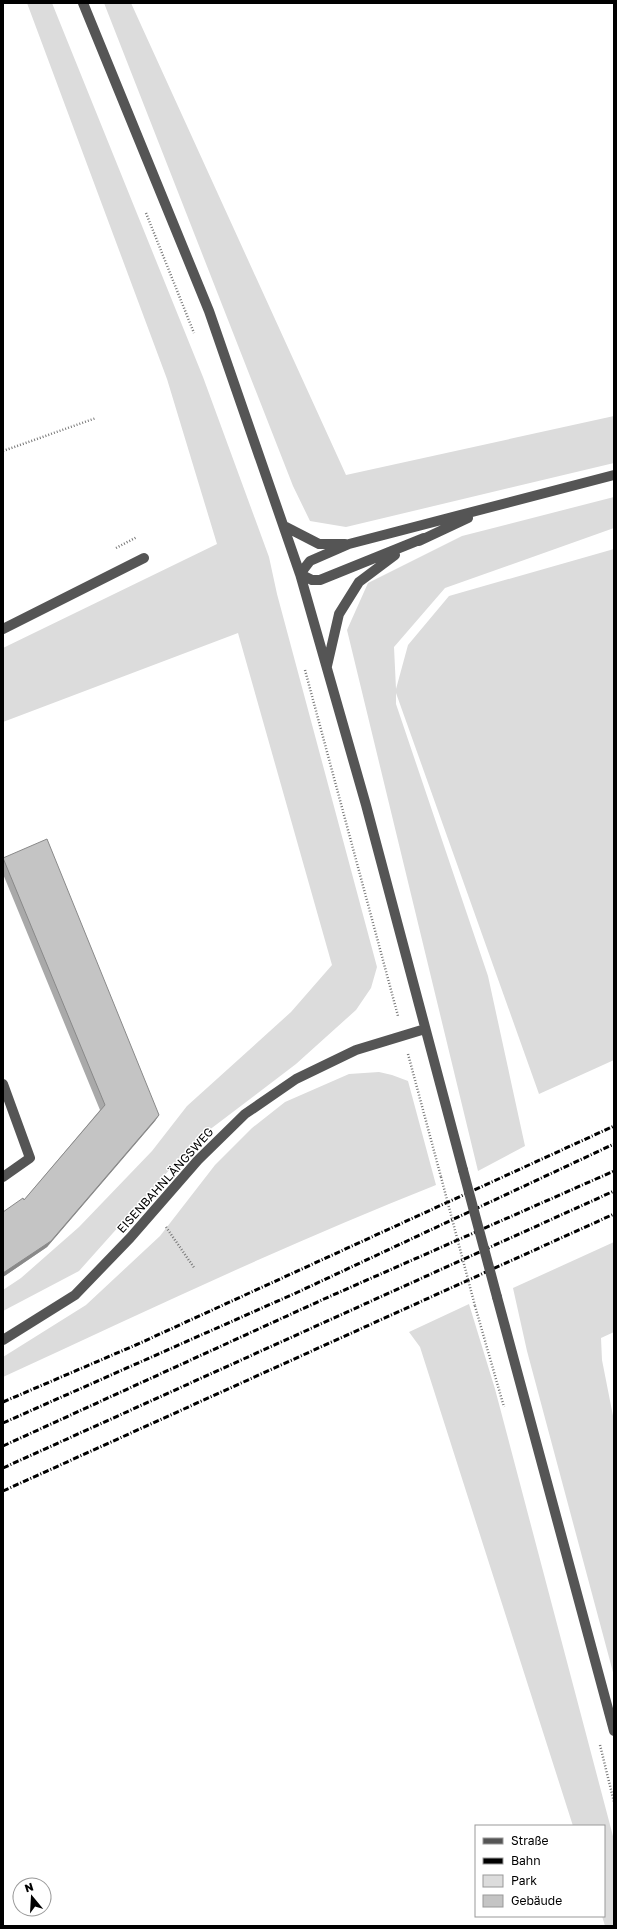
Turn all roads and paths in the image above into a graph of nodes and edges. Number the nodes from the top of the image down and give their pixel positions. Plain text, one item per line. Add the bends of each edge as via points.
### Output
1 (83, 3) edge
2 (144, 210) dead end
3 (195, 336) dead end
4 (96, 418) dead end
5 (3, 452) edge
6 (614, 475) edge
7 (482, 510) junction
8 (284, 526) junction
9 (424, 538) junction
10 (350, 544) junction
11 (144, 558) dead end
12 (300, 574) junction
13 (3, 629) edge
14 (327, 666) junction
15 (305, 669) dead end
16 (425, 1029) junction
17 (404, 1036) junction
18 (3, 1084) edge
19 (3, 1177) edge
20 (164, 1224) dead end
21 (195, 1269) dead end
22 (475, 1306) dead end
23 (3, 1340) edge
24 (614, 1731) edge

1 - 8 street via 209,311
2 - 3 path
4 - 5 path
6 - 7 street
7 - 9 street via 458,524
7 - 10 street
8 - 10 street via 319,544
8 - 12 street
9 - 12 street via 320,580 312,580
9 - 14 street via 359,582 339,614
10 - 12 street via 310,561
11 - 13 street
12 - 14 street
14 - 16 street
15 - 17 path
16 - 17 street, EISENBAHNLÄNGSWEG
16 - 24 street, bridge
17 - 22 path, bridge
17 - 23 street, EISENBAHNLÄNGSWEG via 356,1050 296,1079 245,1114 198,1160 130,1238 75,1295
18 - 19 street via 30,1158
20 - 21 path

